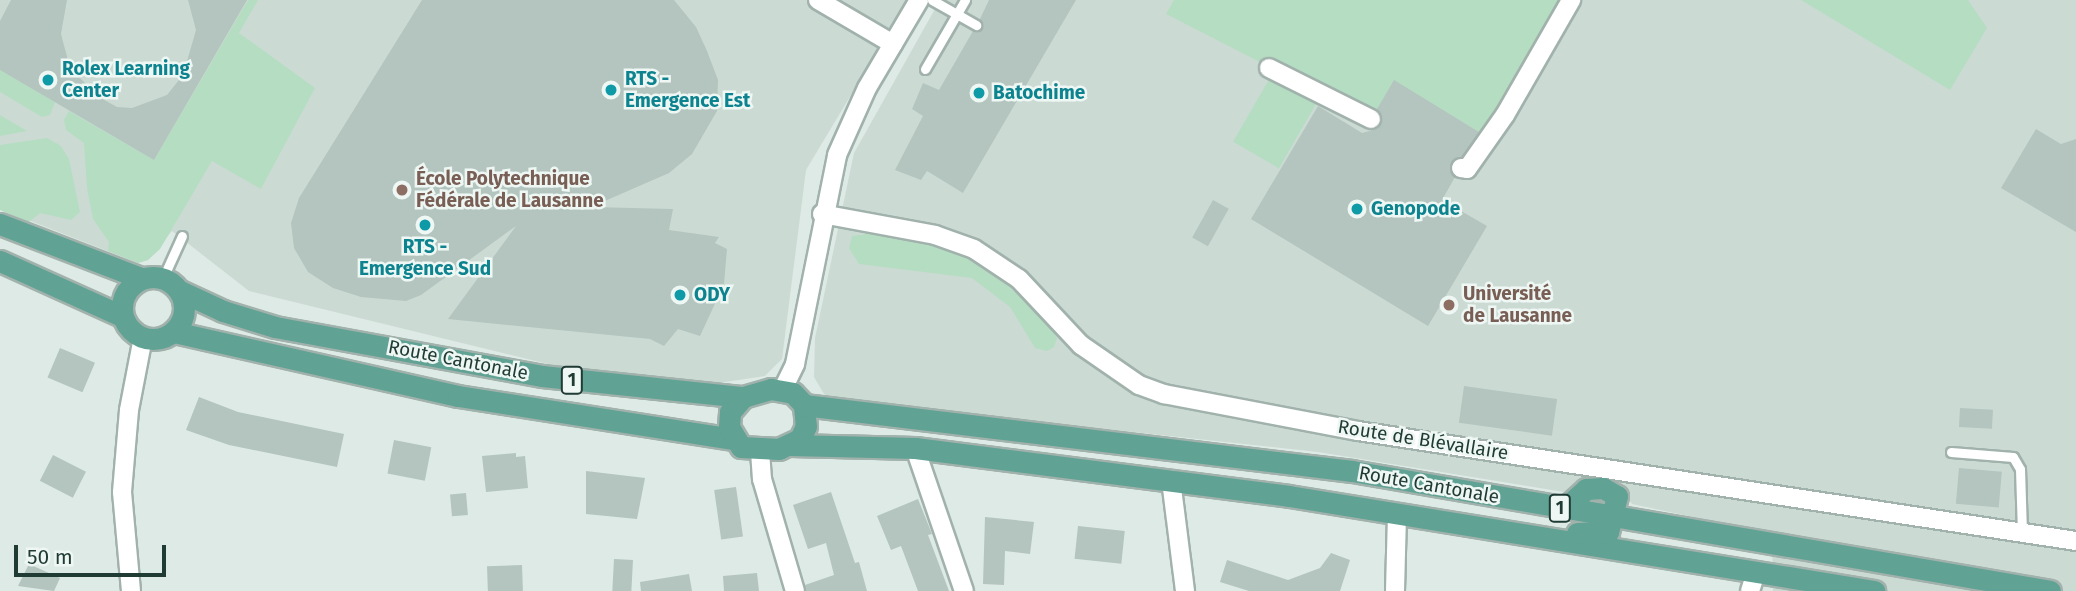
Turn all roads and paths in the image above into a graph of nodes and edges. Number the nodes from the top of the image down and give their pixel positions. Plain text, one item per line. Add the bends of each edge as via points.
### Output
1 (818, 0) edge
2 (919, 0) edge
3 (932, 0) edge
4 (965, 0) edge
5 (1571, 0) edge
6 (957, 14) junction
7 (976, 25) dead end
8 (893, 44) junction
9 (1269, 68) dead end
10 (925, 69) dead end
11 (1371, 119) dead end
12 (1461, 168) dead end
13 (822, 214) junction
14 (0, 225) edge
15 (182, 236) dead end
16 (0, 261) edge
17 (141, 278) junction
18 (163, 278) junction
19 (180, 291) junction
20 (122, 316) junction
21 (174, 332) junction
22 (143, 337) junction
23 (783, 389) junction
24 (743, 397) junction
25 (804, 405) junction
26 (734, 439) junction
27 (792, 445) junction
28 (915, 448) junction
29 (760, 451) junction
30 (1951, 452) dead end
31 (1171, 480) junction
32 (1397, 514) junction
33 (1615, 517) junction
34 (1495, 530) junction
35 (2022, 531) junction
36 (2076, 541) edge
37 (1753, 581) edge
38 (131, 591) edge
39 (795, 591) edge
40 (964, 591) edge
41 (1185, 591) edge
42 (1395, 591) edge
43 (1874, 591) edge
44 (2050, 591) edge

1 - 8 street
2 - 8 street
3 - 6 lane
4 - 6 lane
5 - 12 street via 1505,115 1467,169
6 - 7 lane
6 - 10 lane
8 - 13 street via 837,155
9 - 11 street
13 - 23 street via 795,363
13 - 35 street, Route de Blévallaire via 935,235 974,249 1019,279 1081,345 1139,385 1164,394 1358,431
14 - 17 main road
15 - 18 lane
16 - 20 main road
17 - 18 main road
17 - 20 main road via 125,293
18 - 19 main road
19 - 21 main road via 185,308
19 - 24 main road, Route Cantonale / 1 via 223,312 275,327 542,376
20 - 22 main road
21 - 22 main road via 159,338
21 - 26 main road, Route Cantonale / 1 via 458,396
22 - 38 street via 129,411 122,492
23 - 24 main road
23 - 25 main road
24 - 26 main road via 730,412
25 - 27 main road via 806,426
25 - 33 main road, Route Cantonale / 1 via 1352,471
26 - 29 main road via 741,447
27 - 28 main road, Route Cantonale / 1
27 - 29 main road
28 - 31 main road, Route Cantonale / 1
28 - 40 street
29 - 39 street via 762,479
30 - 35 lane via 2013,457 2020,469
31 - 32 main road, Route Cantonale / 1
31 - 41 street
32 - 34 main road, Route Cantonale / 1
32 - 42 street
33 - 34 main road via 1608,532 1598,535 1536,527
33 - 44 main road, Route Cantonale / 1
34 - 37 main road, Route Cantonale / 1
35 - 36 street, Route de Blévallaire
37 - 43 main road, Route Cantonale / 1

